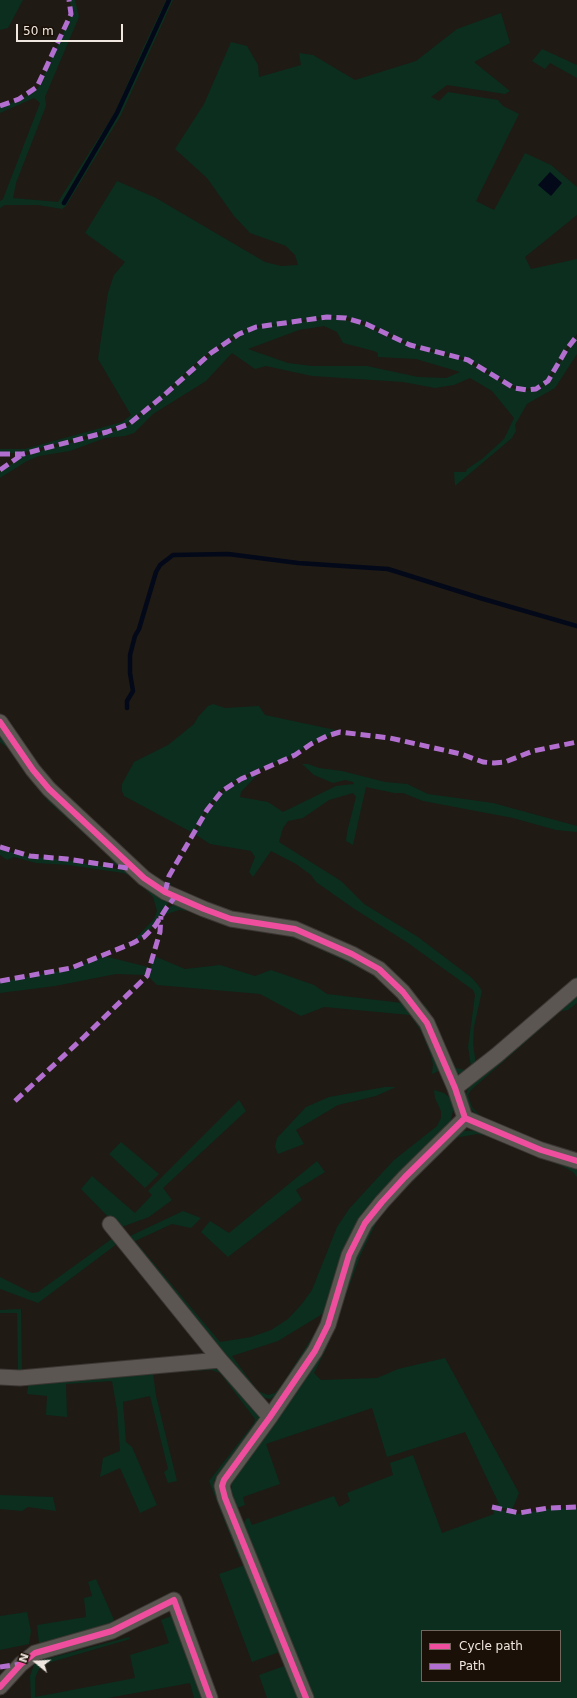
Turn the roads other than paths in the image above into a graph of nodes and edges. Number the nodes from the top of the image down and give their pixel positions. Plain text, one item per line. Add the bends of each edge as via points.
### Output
1 (0, 722) edge
2 (577, 986) edge
3 (455, 1088) junction
4 (465, 1118) junction
5 (577, 1161) edge
6 (110, 1224) dead end
7 (220, 1360) junction
8 (0, 1377) edge
9 (270, 1417) junction
10 (0, 1687) edge
11 (210, 1698) edge
12 (306, 1698) edge

1 - 3 street via 49,789 155,886 231,919 282,926 312,936 367,962 389,977 427,1023
2 - 3 street
3 - 4 street
4 - 5 street via 541,1150
4 - 9 street via 405,1177 365,1223 349,1255 328,1324 315,1351
6 - 7 street
7 - 8 street via 20,1378
7 - 9 street
9 - 12 street via 226,1475 222,1486
10 - 11 street via 35,1653 112,1632 174,1600

